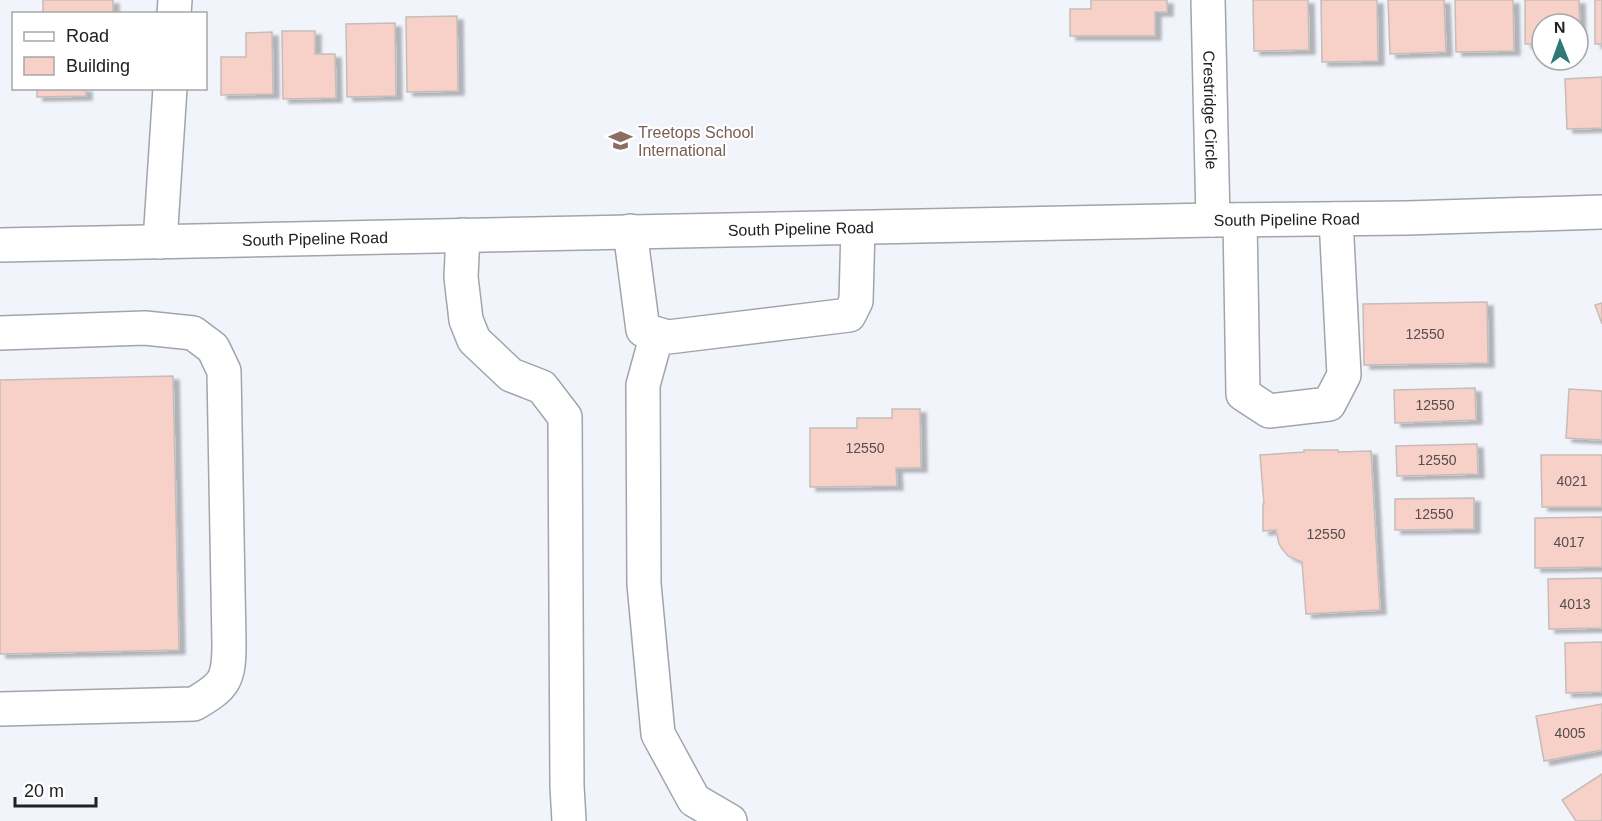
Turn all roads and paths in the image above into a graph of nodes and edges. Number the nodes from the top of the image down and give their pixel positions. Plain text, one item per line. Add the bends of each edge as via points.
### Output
1 (1208, 0) edge
2 (170, 90) edge
3 (1602, 212) edge
4 (1336, 219) junction
5 (1226, 220) junction
6 (858, 228) junction
7 (630, 231) junction
8 (463, 235) junction
9 (160, 242) junction
10 (0, 245) edge
11 (0, 333) edge
12 (657, 334) junction
13 (0, 709) edge
14 (569, 821) edge
15 (730, 821) edge

1 - 5 street, Crestridge Circle
2 - 9 street
3 - 4 street, South Pipeline Road
4 - 5 street, South Pipeline Road
4 - 5 street, Crestridge Circle via 1344,375 1329,404 1269,411 1244,394
5 - 6 street, South Pipeline Road
6 - 7 street, South Pipeline Road
6 - 12 street via 856,301 849,315 668,338
7 - 8 street, South Pipeline Road
7 - 12 street via 644,330
8 - 9 street, South Pipeline Road
8 - 14 street via 461,276 466,320 474,340 511,375 542,387 565,417
9 - 10 street, South Pipeline Road
11 - 13 street via 145,328 193,333 213,348 224,371 230,644 229,669 219,690 194,704
12 - 15 street via 643,397 644,584 658,734 694,800

